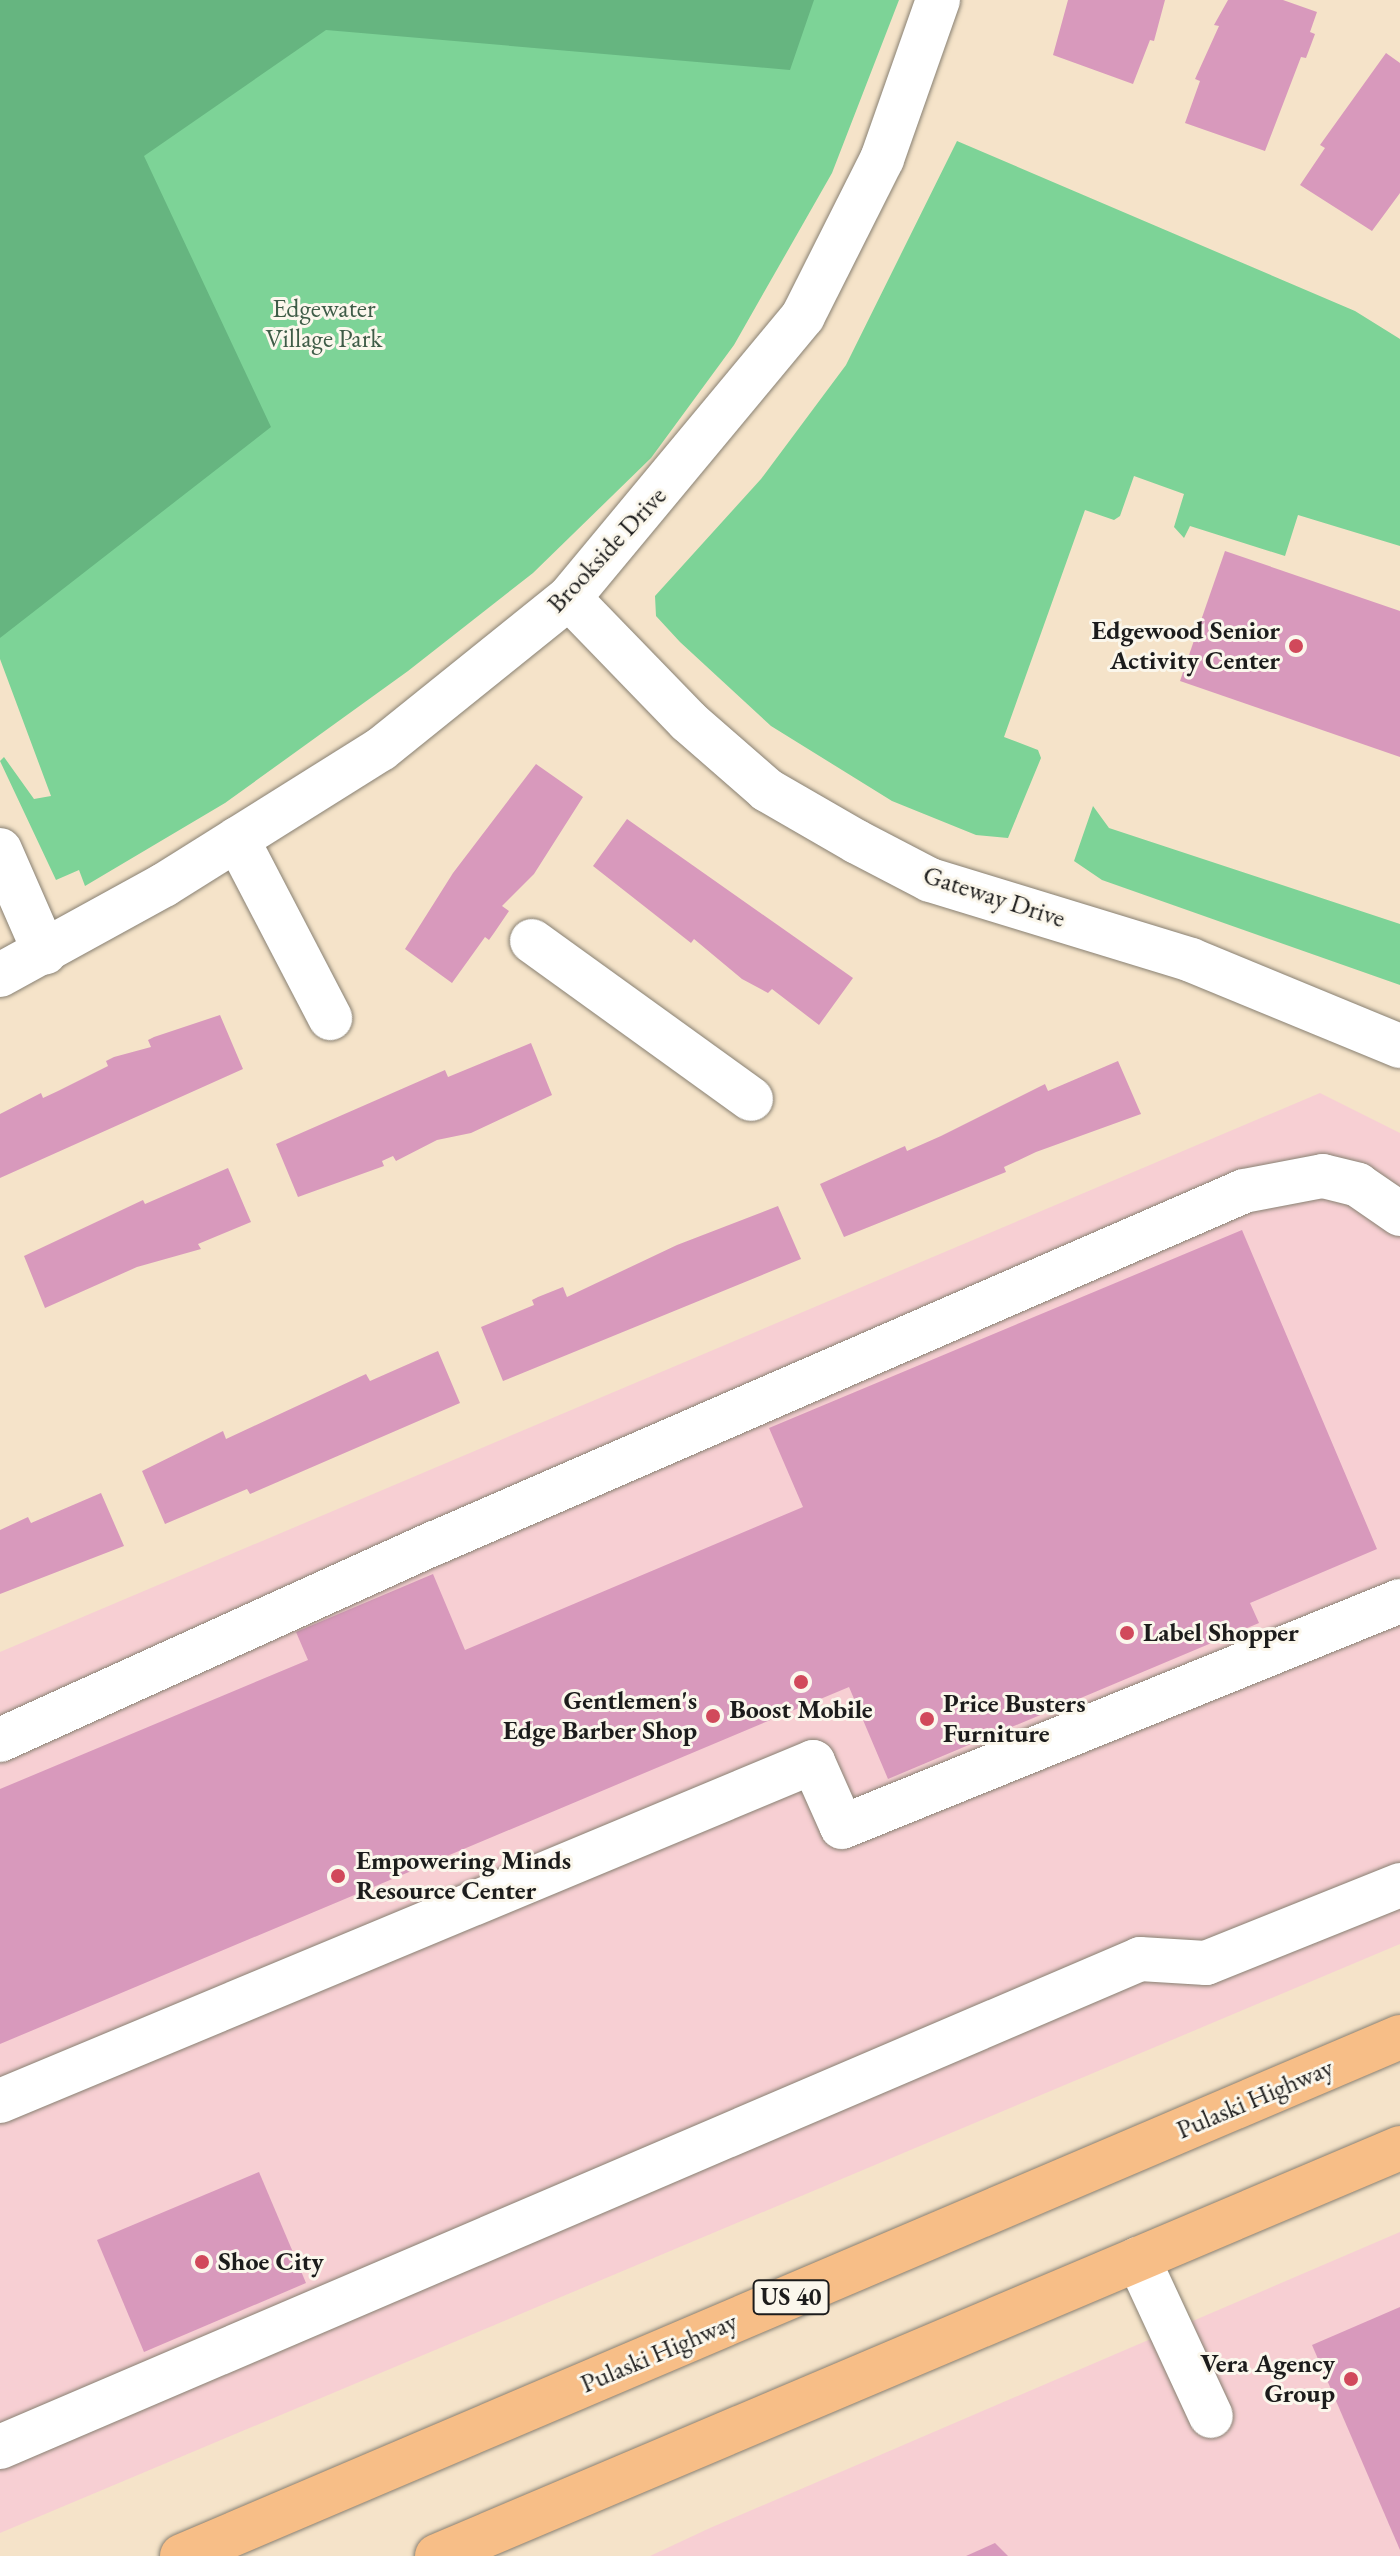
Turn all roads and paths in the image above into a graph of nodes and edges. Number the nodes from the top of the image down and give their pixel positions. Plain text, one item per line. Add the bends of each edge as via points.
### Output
1 (938, 0) edge
2 (569, 598) junction
3 (237, 839) junction
4 (0, 850) edge
5 (532, 941) dead end
6 (45, 953) junction
7 (0, 975) edge
8 (330, 1018) dead end
9 (1400, 1046) edge
10 (751, 1099) dead end
11 (1400, 1214) edge
12 (1400, 1601) edge
13 (0, 1740) edge
14 (1400, 1885) edge
15 (1400, 2037) edge
16 (0, 2101) edge
17 (1400, 2148) edge
18 (1138, 2259) junction
19 (1211, 2416) dead end
20 (0, 2447) edge
21 (236, 2546) edge
22 (182, 2556) edge
23 (437, 2556) edge

1 - 2 street, Brookside Drive via 882,159 803,316
2 - 3 street, Brookside Drive via 381,749
2 - 9 street, Gateway Drive via 688,721 767,790 857,842 930,880 1191,960
3 - 6 street, Brookside Drive
3 - 8 street
4 - 6 street
5 - 10 street
6 - 7 street, Brookside Drive
11 - 13 street via 1358,1185 1323,1176 1244,1191 435,1543
12 - 16 street via 842,1827 813,1762
14 - 20 street via 1206,1963 1140,1959
15 - 21 highway, Pulaski Highway / US 40
17 - 18 highway
18 - 19 street
18 - 23 highway
21 - 22 highway, Pulaski Highway / US 40

